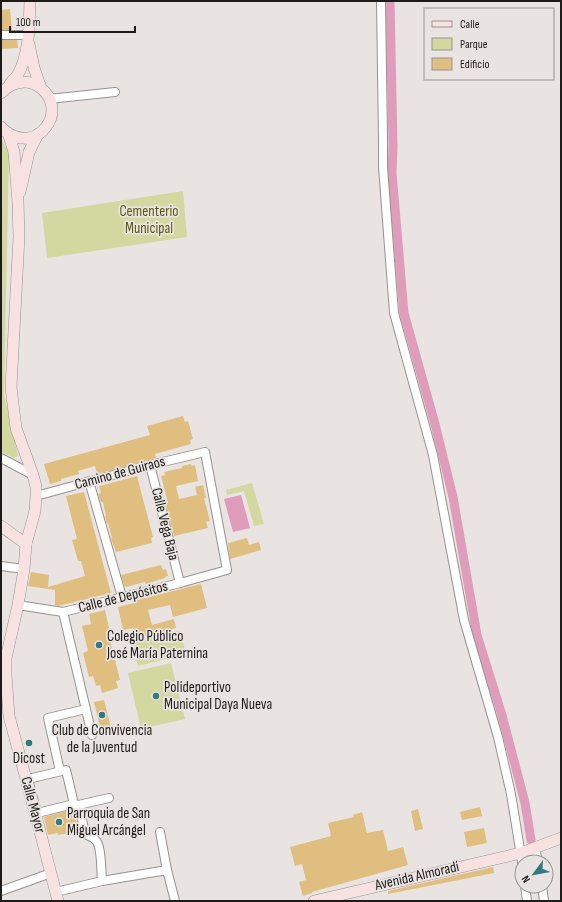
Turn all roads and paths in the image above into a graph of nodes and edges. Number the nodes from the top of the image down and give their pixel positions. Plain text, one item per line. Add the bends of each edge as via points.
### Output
1 (30, 1) edge
2 (381, 1) edge
3 (1, 35) edge
4 (28, 36) junction
5 (42, 88) junction
6 (4, 90) edge
7 (115, 92) dead end
8 (49, 99) junction
9 (4, 130) edge
10 (38, 134) junction
11 (18, 202) junction
12 (1, 458) edge
13 (150, 465) junction
14 (33, 475) junction
15 (89, 481) junction
16 (36, 496) junction
17 (1, 526) edge
18 (26, 544) junction
19 (1, 566) edge
20 (24, 569) junction
21 (227, 570) joint
22 (180, 583) junction
23 (122, 597) junction
24 (18, 605) junction
25 (63, 612) junction
26 (3, 658) edge
27 (86, 709) junction
28 (5, 718) edge
29 (92, 735) dead end
30 (60, 772) junction
31 (109, 798) dead end
32 (79, 805) junction
33 (36, 816) junction
34 (160, 832) dead end
35 (561, 838) edge
36 (535, 847) junction
37 (521, 854) edge
38 (525, 854) edge
39 (536, 854) edge
40 (514, 858) edge
41 (167, 870) junction
42 (51, 873) junction
43 (102, 881) junction
44 (1, 891) edge
45 (57, 896) edge
46 (175, 901) edge
47 (314, 901) edge

1 - 4 street
2 - 37 street via 383,167 394,313 433,455 464,620 498,737
3 - 4 street
4 - 5 street via 34,68
4 - 6 street via 21,66
5 - 6 street via 25,82 16,83
5 - 8 street
7 - 8 street
8 - 10 street via 52,107 51,116 44,130
9 - 10 street via 15,137 23,138
9 - 11 street via 12,142 14,152
10 - 11 street via 29,152
11 - 14 street, Calle Mayor via 19,238 11,387 16,428
12 - 14 street
13 - 15 street, Camino de Guiraos
13 - 21 street, Camino de Guiraos via 205,452
13 - 22 street, Calle Vega Baja
14 - 16 street, Calle Mayor
15 - 16 street, Camino de Guiraos
15 - 23 street
16 - 18 street, Calle Mayor via 35,511
17 - 18 street
18 - 20 street, Calle Mayor
19 - 20 street
20 - 24 street, Calle Mayor
21 - 22 street, Calle de Depósitos
22 - 23 street, Calle de Depósitos
23 - 25 street, Calle de Depósitos
24 - 25 street, Calle de Depósitos
24 - 26 street, Calle Mayor
25 - 27 street
26 - 28 street, Calle Mayor
27 - 29 street
27 - 30 street via 48,718
28 - 33 street, Calle Mayor
30 - 30 street via 28,779 37,813 74,804 66,770
31 - 32 street
32 - 33 street
32 - 43 street via 87,835 98,843
33 - 42 street, Calle Mayor
34 - 41 street
35 - 36 street, Avenida Almoradí
36 - 38 street, Avenida Almoradí
36 - 39 street
40 - 47 street, Avenida Almoradí
41 - 43 street
41 - 46 street
42 - 44 street
42 - 45 street, Calle Mayor
43 - 45 street

